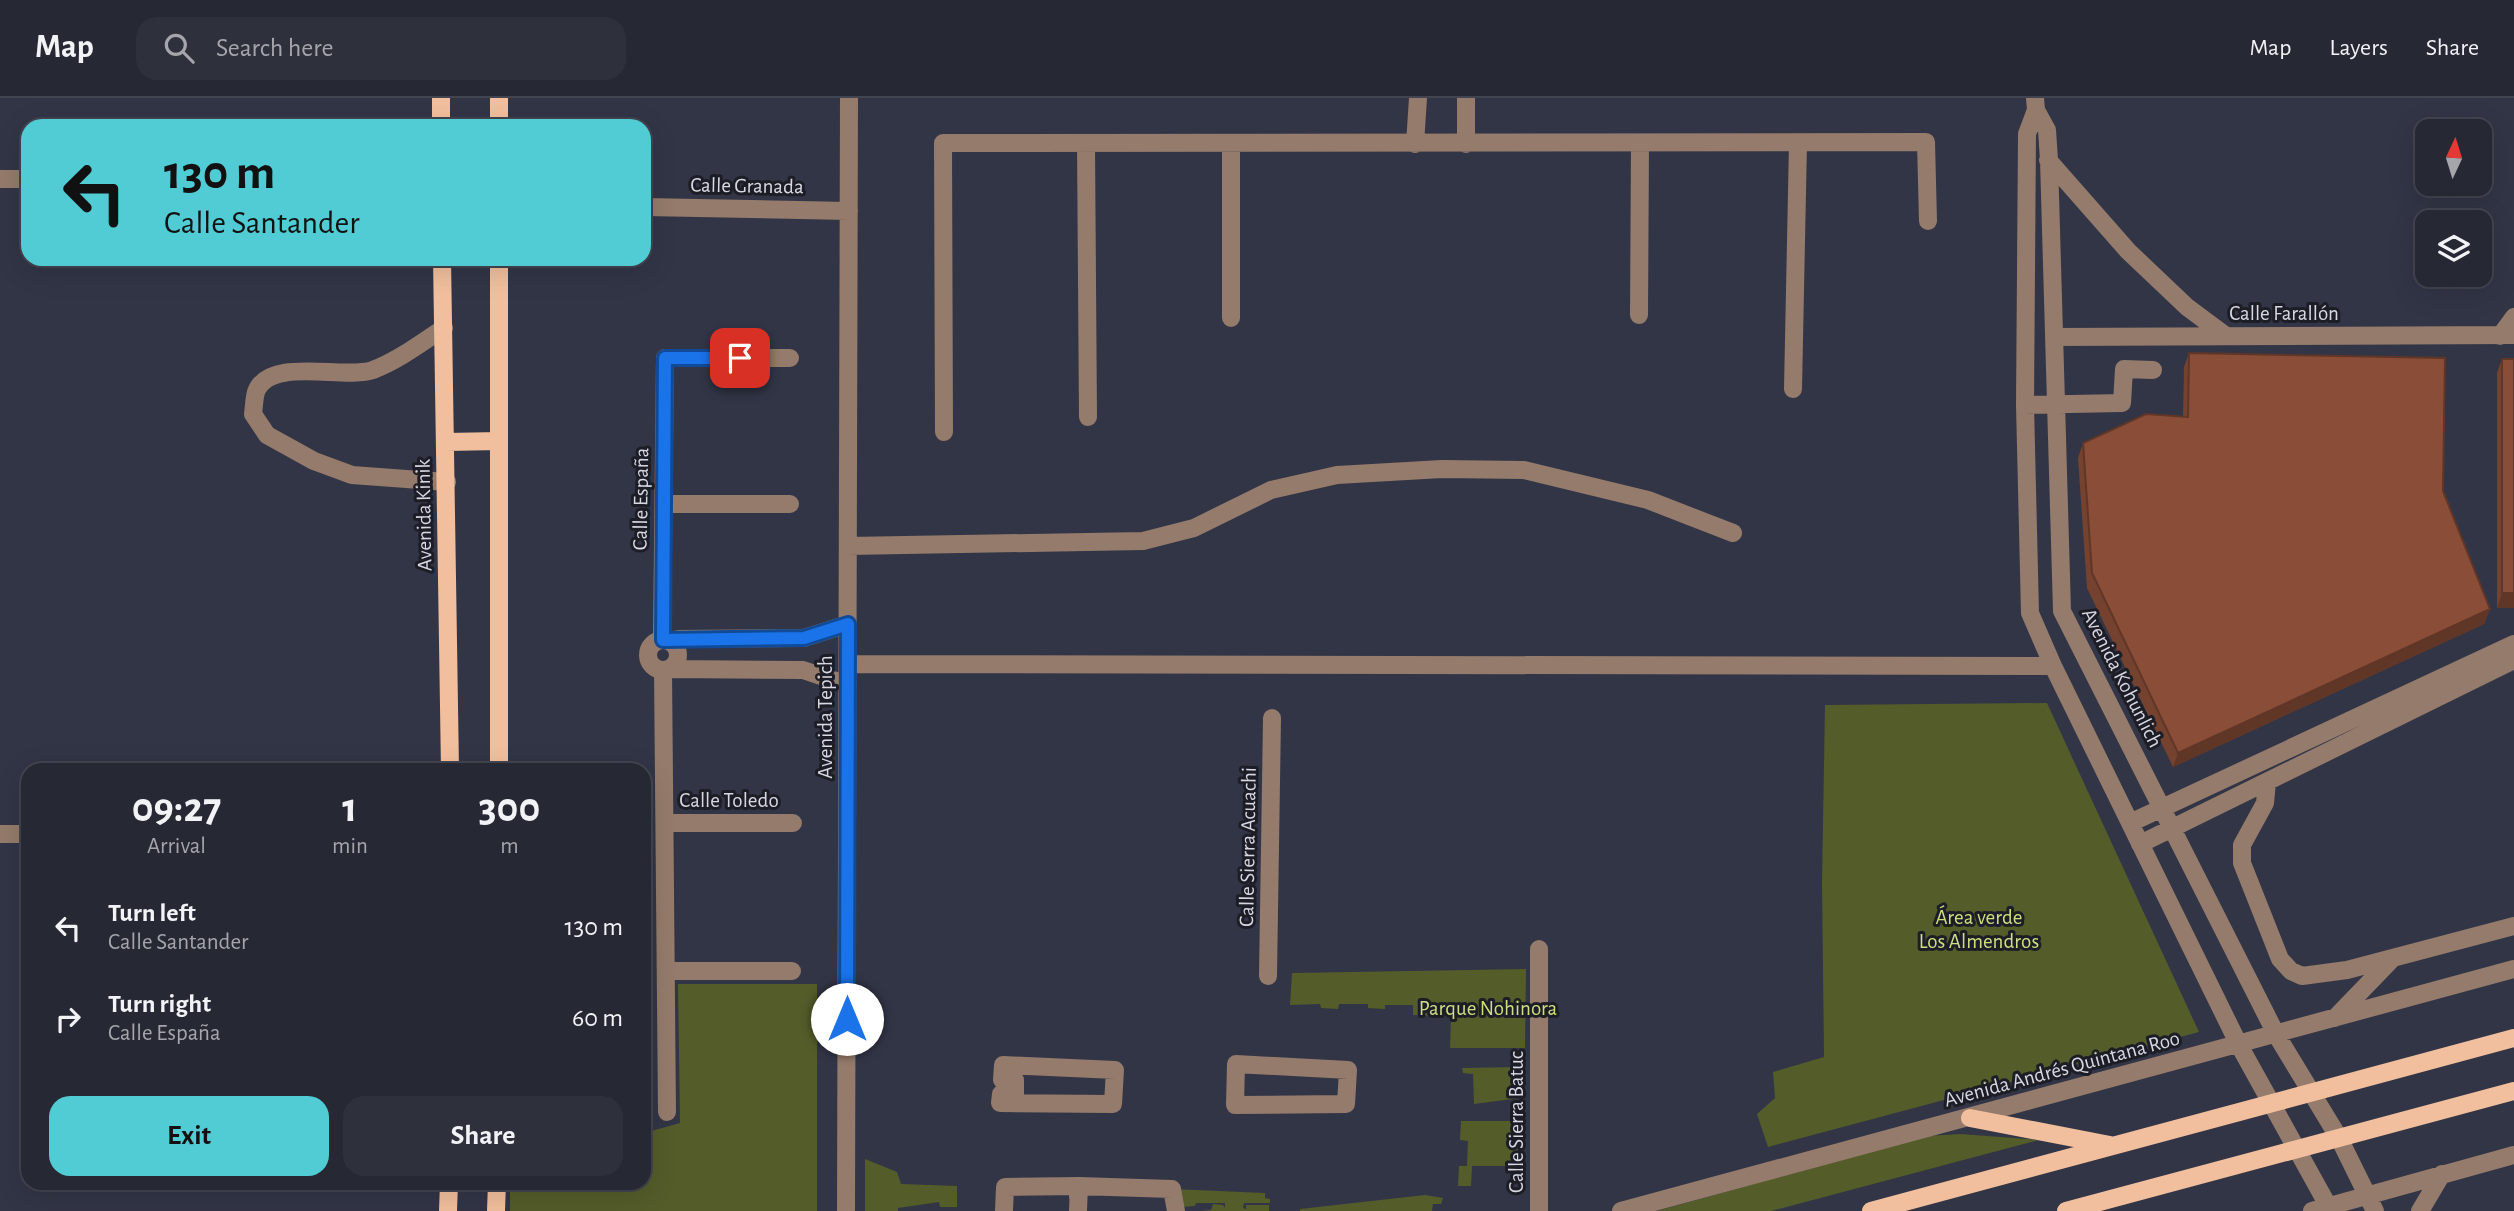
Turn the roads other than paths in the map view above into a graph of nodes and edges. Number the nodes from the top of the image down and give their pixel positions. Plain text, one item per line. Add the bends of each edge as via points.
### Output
1 (441, 98) edge
2 (499, 98) edge
3 (849, 98) edge
4 (1418, 98) edge
5 (1466, 98) edge
6 (2036, 104) edge
7 (441, 119) edge
8 (499, 119) edge
9 (1798, 143) junction
10 (1086, 144) junction
11 (1231, 144) junction
12 (1415, 144) junction
13 (1466, 144) junction
14 (1640, 144) junction
15 (2027, 159) junction
16 (2049, 160) junction
17 (0, 179) edge
18 (21, 179) edge
19 (651, 207) edge
20 (849, 211) junction
21 (1928, 221) dead end
22 (442, 266) edge
23 (499, 266) edge
24 (1639, 314) dead end
25 (2514, 317) edge
26 (1231, 318) dead end
27 (444, 328) junction
28 (2507, 335) edge
29 (2226, 336) junction
30 (2055, 337) junction
31 (790, 358) dead end
32 (2153, 370) dead end
33 (1793, 388) dead end
34 (2056, 404) junction
35 (2025, 405) junction
36 (1088, 417) dead end
37 (944, 432) dead end
38 (499, 441) junction
39 (446, 442) junction
40 (447, 482) junction
41 (664, 504) junction
42 (790, 504) dead end
43 (1734, 533) dead end
44 (848, 546) junction
45 (848, 624) junction
46 (695, 639) junction
47 (666, 641) junction
48 (2511, 653) edge
49 (848, 664) junction
50 (2053, 666) junction
51 (666, 670) junction
52 (693, 671) junction
53 (848, 685) junction
54 (2425, 694) junction
55 (2369, 711) junction
56 (1272, 718) dead end
57 (2379, 727) junction
58 (2330, 729) junction
59 (2339, 746) junction
60 (2279, 752) junction
61 (450, 763) edge
62 (499, 763) edge
63 (2290, 771) junction
64 (2267, 782) junction
65 (2162, 807) junction
66 (664, 823) junction
67 (793, 823) dead end
68 (2130, 823) junction
69 (2173, 829) junction
70 (0, 834) edge
71 (21, 834) edge
72 (2140, 844) junction
73 (2514, 926) edge
74 (1539, 949) dead end
75 (2393, 958) junction
76 (2514, 969) edge
77 (666, 971) junction
78 (792, 971) dead end
79 (1268, 976) dead end
80 (2335, 1018) junction
81 (2276, 1034) junction
82 (2511, 1037) edge
83 (2239, 1045) junction
84 (1236, 1064) joint
85 (1002, 1080) joint
86 (2311, 1092) junction
87 (2513, 1092) edge
88 (2272, 1103) junction
89 (667, 1112) dead end
90 (1969, 1118) junction
91 (2339, 1138) junction
92 (2113, 1146) junction
93 (2298, 1148) junction
94 (2514, 1155) edge
95 (2442, 1174) junction
96 (1079, 1186) junction
97 (449, 1190) edge
98 (497, 1190) edge
99 (2371, 1203) edge
100 (2111, 1204) edge
101 (2324, 1210) edge
102 (448, 1211) edge
103 (496, 1211) edge
104 (846, 1211) edge
105 (1004, 1211) edge
106 (1078, 1211) edge
107 (1176, 1211) edge
108 (1539, 1211) edge
109 (1621, 1211) edge
110 (1871, 1211) edge
111 (2066, 1211) edge
112 (2420, 1211) edge

1 - 7 main road
2 - 8 main road
3 - 20 street, Avenida Tepich
4 - 12 street
5 - 13 street
6 - 15 street, Avenida Kohunlich via 2027,134
6 - 16 street, Avenida Kohunlich via 2047,130
9 - 14 street
9 - 21 street via 1926,142
9 - 33 street
10 - 11 street
10 - 36 street
10 - 37 street via 943,144
11 - 12 street
11 - 26 street
12 - 13 street
13 - 14 street
14 - 24 street
15 - 16 street
15 - 35 street, Avenida Kohunlich
16 - 29 street via 2128,251 2187,307
16 - 30 street, Avenida Kohunlich
17 - 18 street
19 - 20 street, Calle Granada
20 - 44 street, Avenida Tepich
22 - 27 main road, Avenida Kinik
23 - 38 main road
25 - 28 street
27 - 39 main road, Avenida Kinik
27 - 40 street via 371,371 270,376 256,391 253,414 267,435 314,461 352,475
28 - 29 street, Calle Farallón
29 - 30 street, Calle Farallón
30 - 34 street, Avenida Kohunlich
31 - 41 street, Calle España via 665,358
32 - 34 street via 2124,369 2122,403
34 - 35 street
34 - 65 street, Avenida Kohunlich via 2062,611
35 - 50 street, Avenida Kohunlich via 2030,613
38 - 39 main road
38 - 62 main road
39 - 40 main road, Avenida Kinik
40 - 61 main road, Avenida Kinik
41 - 42 street
41 - 47 street, Calle España
43 - 44 street via 1648,500 1524,470 1442,469 1337,475 1270,490 1194,528 1143,541
44 - 45 street, Avenida Tepich
45 - 46 street via 804,638
45 - 49 street, Avenida Tepich
46 - 47 street
46 - 52 street
47 - 51 street, Calle España via 678,655
47 - 51 street, Calle España via 653,643 648,658 653,667
48 - 54 street
49 - 50 street
49 - 53 street, Avenida Tepich
50 - 68 street, Avenida Kohunlich
51 - 52 street
51 - 66 street, Calle España
52 - 53 street via 803,670
53 - 104 street, Avenida Tepich
54 - 55 street
54 - 57 street
55 - 57 street
55 - 58 street
56 - 79 street, Calle Sierra Acuachi
57 - 59 street
58 - 59 street
58 - 60 street
59 - 63 street
60 - 63 street
60 - 65 street
63 - 64 street
64 - 69 street
64 - 75 street via 2265,803 2242,845 2242,863 2280,959 2302,976
65 - 68 street
65 - 69 street, Avenida Kohunlich
66 - 67 street, Calle Toledo
66 - 77 street, Calle España
68 - 72 street, Avenida Kohunlich
69 - 72 street
69 - 81 street, Avenida Kohunlich
70 - 71 street
72 - 83 street, Avenida Kohunlich
73 - 75 street
74 - 108 street, Calle Sierra Batuc
75 - 80 street
76 - 80 street, Avenida Andrés Quintana Roo
77 - 78 street
77 - 89 street, Calle España
80 - 81 street, Avenida Andrés Quintana Roo
81 - 83 street, Avenida Andrés Quintana Roo
81 - 86 street, Avenida Kohunlich
82 - 86 main road
83 - 88 street, Avenida Kohunlich
83 - 90 street, Avenida Andrés Quintana Roo
84 - 84 street via 1348,1070 1346,1104 1234,1105
85 - 85 street via 1003,1065 1115,1070 1113,1104 1000,1103 1001,1094 1015,1094 1016,1080
86 - 88 main road
86 - 91 street, Avenida Kohunlich
87 - 91 main road
88 - 92 main road
88 - 93 street, Avenida Kohunlich
90 - 92 main road
90 - 109 street, Avenida Andrés Quintana Roo
91 - 93 main road
91 - 99 street, Avenida Kohunlich
92 - 110 main road
93 - 100 main road
93 - 101 street, Avenida Kohunlich
94 - 95 street
95 - 99 street
95 - 112 street
96 - 105 street via 1004,1187
96 - 106 street
96 - 107 street via 1172,1189
97 - 102 main road
98 - 103 main road
99 - 101 street
100 - 111 main road

